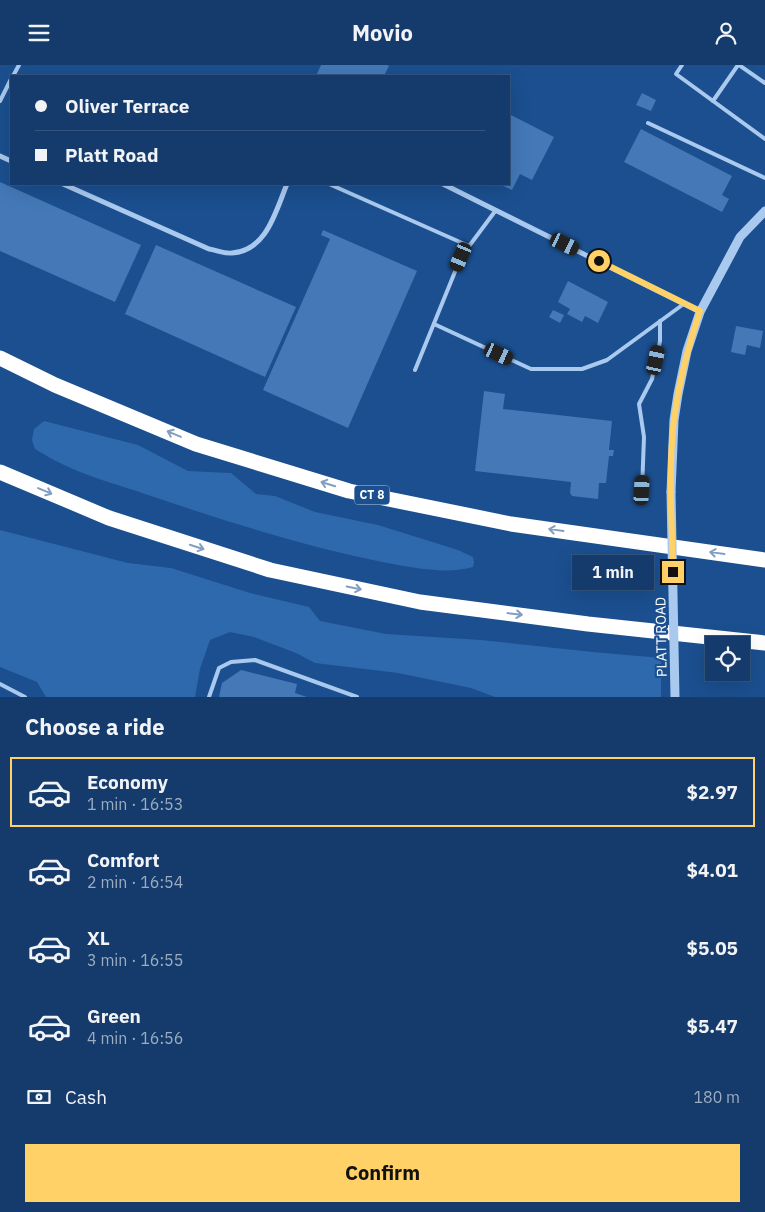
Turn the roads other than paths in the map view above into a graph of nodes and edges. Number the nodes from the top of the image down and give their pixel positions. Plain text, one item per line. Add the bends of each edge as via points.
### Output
1 (682, 65) edge
2 (739, 65) edge
3 (10, 82) edge
4 (765, 83) edge
5 (0, 101) edge
6 (713, 101) junction
7 (648, 123) dead end
8 (765, 139) edge
9 (765, 178) edge
10 (64, 185) edge
11 (287, 185) edge
12 (331, 185) edge
13 (444, 185) edge
14 (496, 210) junction
15 (765, 211) edge
16 (469, 246) junction
17 (685, 303) junction
18 (700, 311) junction
19 (660, 321) junction
20 (434, 324) junction
21 (0, 358) edge
22 (415, 370) dead end
23 (0, 472) edge
24 (642, 490) dead end
25 (765, 560) edge
26 (765, 643) edge
27 (0, 684) edge
28 (24, 697) edge
29 (209, 697) edge
30 (357, 697) edge
31 (675, 697) edge

1 - 6 lane via 676,74
2 - 4 lane
2 - 6 lane
3 - 5 lane
6 - 8 lane
7 - 9 lane
10 - 11 street via 209,249 231,253 251,248 264,236
12 - 16 lane
13 - 14 street
14 - 16 lane
14 - 17 street
15 - 18 street, PLATT ROAD via 740,237
16 - 20 lane via 461,257
17 - 18 street
17 - 19 lane
18 - 31 street, PLATT ROAD, bridge via 687,351 674,420 671,492
19 - 20 lane via 607,360 582,369 531,369
19 - 24 lane via 660,341 652,379 639,404 644,437
20 - 22 lane
25 -> 21 highway, CT 8 via 511,523 349,491 196,444 55,385
23 -> 26 highway via 109,518 270,570 420,602
27 - 28 lane
29 - 30 lane via 219,667 231,662 256,661

